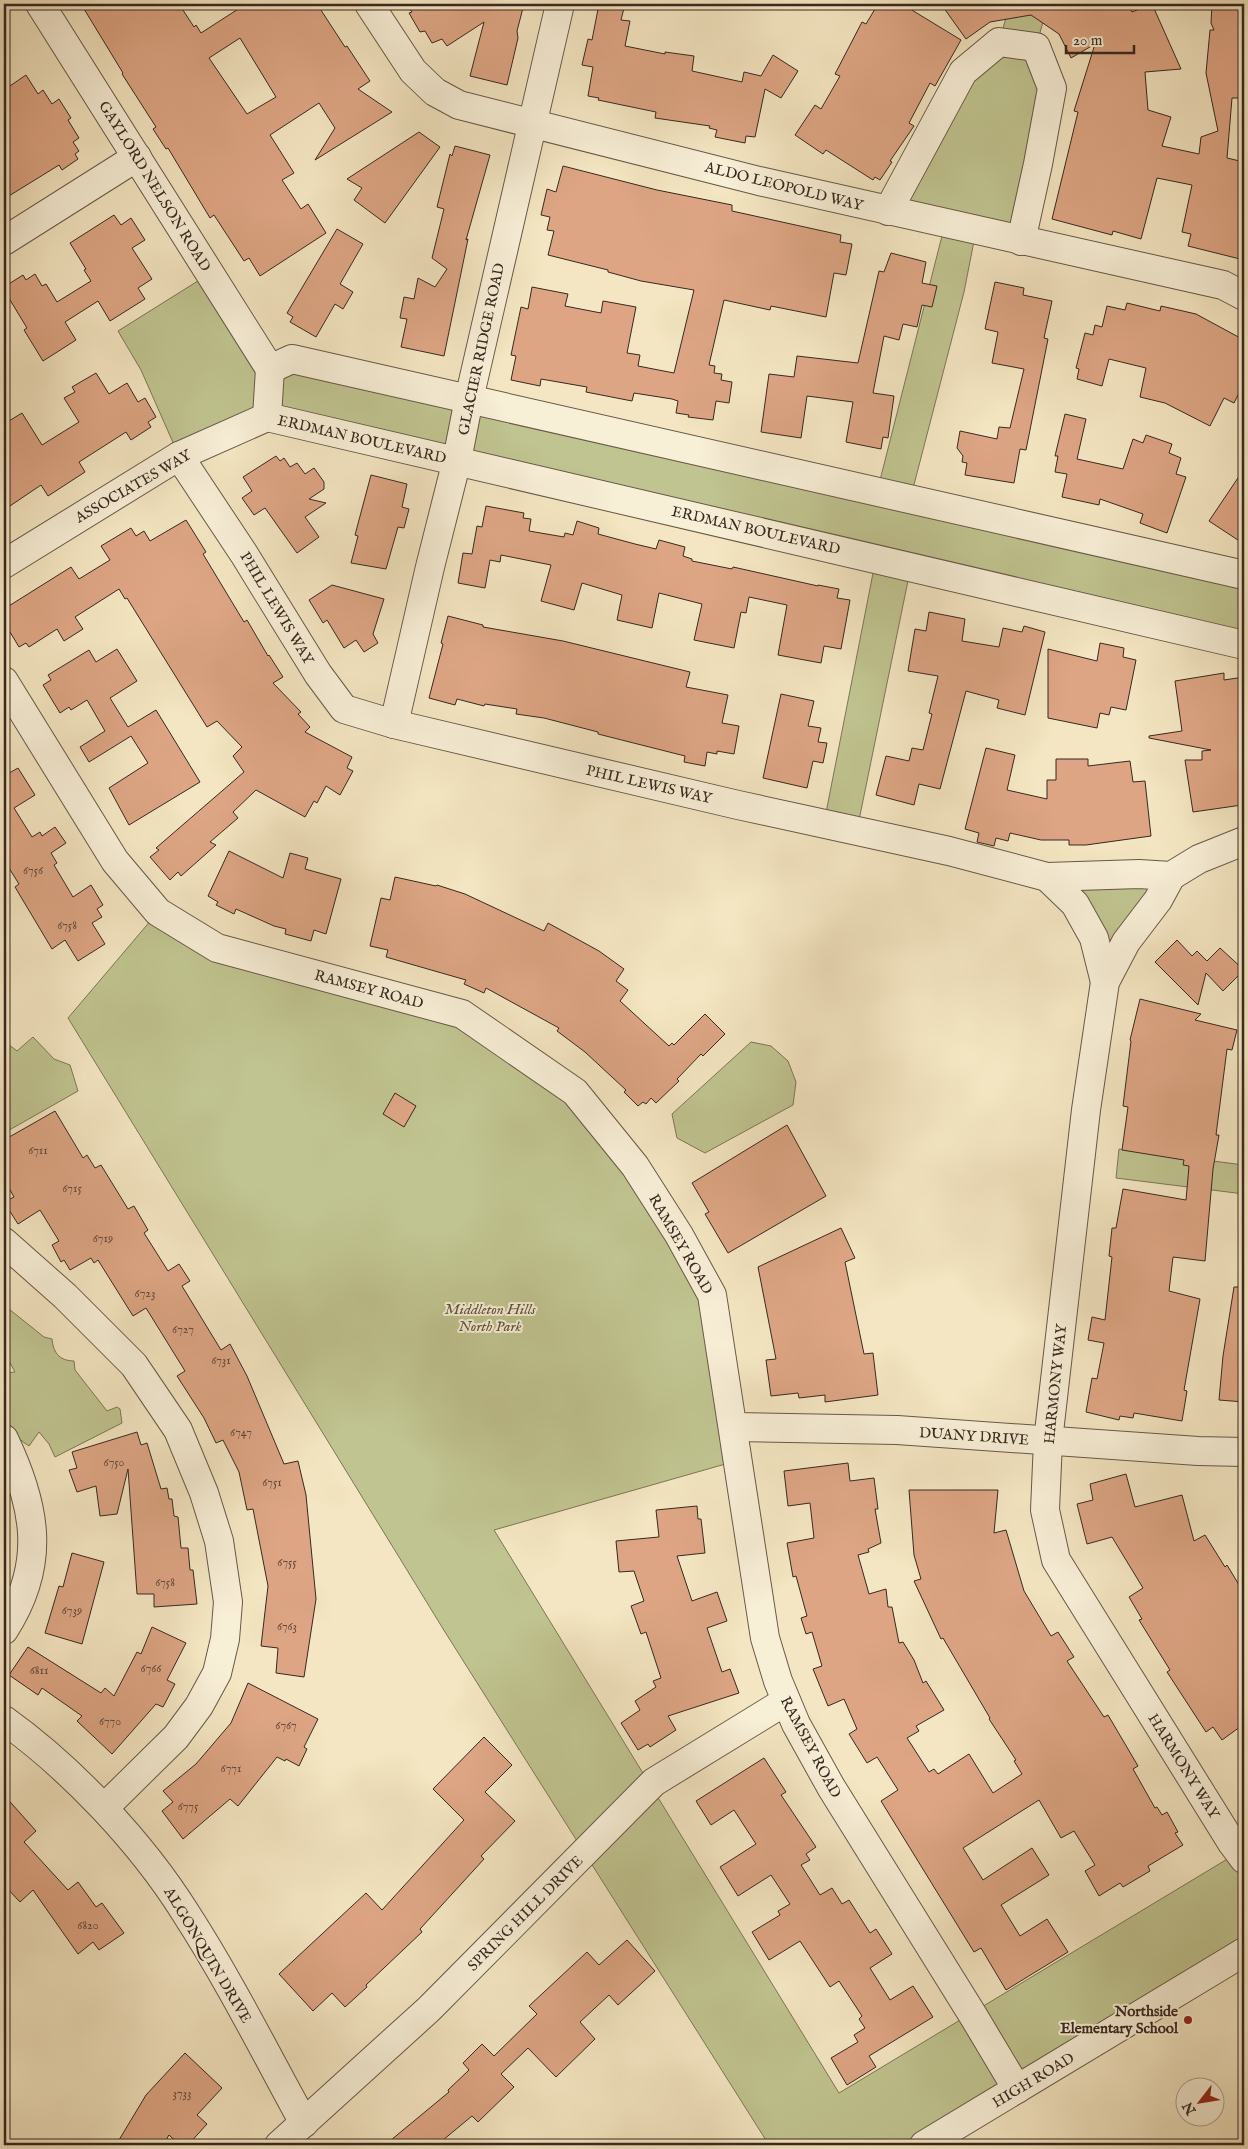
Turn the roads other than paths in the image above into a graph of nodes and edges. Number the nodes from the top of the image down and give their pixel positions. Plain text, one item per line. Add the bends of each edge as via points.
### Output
1 (40, 4) edge
2 (369, 4) edge
3 (560, 4) edge
4 (534, 124) junction
5 (137, 158) junction
6 (888, 210) junction
7 (4, 241) edge
8 (1021, 241) junction
9 (1244, 296) edge
10 (270, 369) junction
11 (469, 399) junction
12 (267, 417) junction
13 (179, 456) junction
14 (457, 460) junction
15 (4, 564) edge
16 (1244, 574) edge
17 (1244, 644) edge
18 (4, 681) edge
19 (394, 724) junction
20 (1244, 841) edge
21 (1172, 876) junction
22 (1046, 877) junction
23 (1105, 982) junction
24 (4, 1242) edge
25 (733, 1428) junction
26 (4, 1439) edge
27 (1048, 1441) junction
28 (1244, 1452) edge
29 (4, 1630) edge
30 (786, 1701) junction
31 (4, 1720) edge
32 (104, 1808) junction
33 (1244, 1859) edge
34 (1244, 1952) edge
35 (1017, 2089) junction
36 (304, 2123) junction
37 (279, 2145) edge
38 (924, 2145) edge

1 - 5 street, GAYLORD NELSON ROAD
2 - 4 street, ALDO LEOPOLD WAY via 413,71 435,92 459,105
3 - 4 street, GLACIER RIDGE ROAD
4 - 6 street, ALDO LEOPOLD WAY
4 - 11 street, GLACIER RIDGE ROAD
5 - 7 street
5 - 10 street, GAYLORD NELSON ROAD
6 - 8 street, ALDO LEOPOLD WAY
6 - 8 street via 963,72 999,42 1036,47 1052,88
8 - 9 street, ALDO LEOPOLD WAY via 1223,285
10 - 11 street via 292,359
10 - 12 street, ERDMAN BOULEVARD
11 - 14 street, GLACIER RIDGE ROAD
11 - 16 street
12 - 13 street, ASSOCIATES WAY
12 - 14 street, ERDMAN BOULEVARD
13 - 15 street, ASSOCIATES WAY
13 - 19 street, PHIL LEWIS WAY via 318,674 344,709
14 - 17 street, ERDMAN BOULEVARD
14 - 19 street, GLACIER RIDGE ROAD
18 - 25 street, RAMSEY ROAD via 115,861 158,912 217,948 462,1014 575,1092 635,1166 712,1295
19 - 22 street, PHIL LEWIS WAY via 949,851
20 - 21 street via 1199,859
21 - 22 street, PHIL LEWIS WAY
21 - 23 street, HARMONY WAY via 1126,942
22 - 23 street via 1075,904 1094,938
23 - 27 street, HARMONY WAY via 1086,1110
24 - 32 street via 65,1296 134,1365 178,1430 220,1541 228,1602 225,1639 217,1673 199,1706 176,1737
25 - 27 street, DUANY DRIVE via 897,1430
25 - 30 street, RAMSEY ROAD via 765,1638
26 - 29 street via 29,1504 33,1544 28,1576
27 - 28 street, DUANY DRIVE
27 - 33 street, HARMONY WAY via 1045,1510 1056,1560
30 - 35 street, RAMSEY ROAD via 831,1787
30 - 36 street, SPRING HILL DRIVE via 654,1782 430,2008
31 - 32 street, ALGONQUIN DRIVE
32 - 36 street, ALGONQUIN DRIVE via 184,1910
34 - 35 street, HIGH ROAD
35 - 38 street, HIGH ROAD
36 - 37 street, SPRING HILL DRIVE

